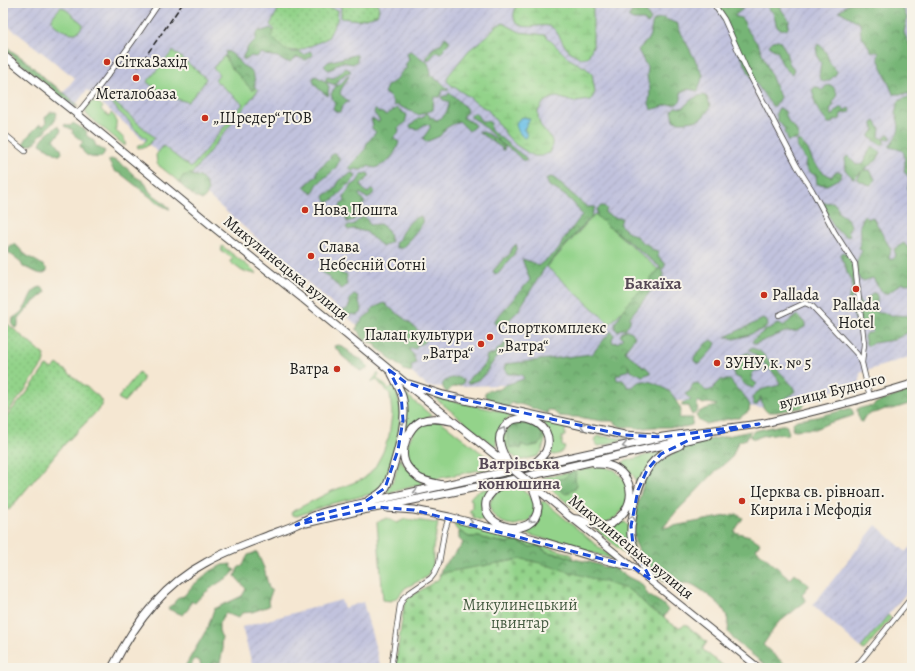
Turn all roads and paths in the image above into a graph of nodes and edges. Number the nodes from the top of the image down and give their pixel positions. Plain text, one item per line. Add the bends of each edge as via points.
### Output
1 (159, 3) edge
2 (713, 3) edge
3 (3, 55) edge
4 (77, 114) junction
5 (3, 133) edge
6 (25, 151) dead end
7 (779, 315) dead end
8 (862, 363) junction
9 (390, 370) junction
10 (404, 382) junction
11 (912, 384) edge
12 (870, 397) junction
13 (453, 421) junction
14 (759, 424) junction
15 (663, 438) junction
16 (691, 439) junction
17 (582, 464) junction
18 (509, 466) junction
19 (532, 466) junction
20 (506, 481) junction
21 (445, 485) junction
22 (532, 485) junction
23 (363, 503) junction
24 (377, 507) junction
25 (448, 517) junction
26 (572, 517) junction
27 (296, 525) junction
28 (633, 567) junction
29 (651, 580) junction
30 (912, 597) edge
31 (112, 668) edge
32 (391, 668) edge
33 (759, 668) edge
34 (855, 668) edge

1 - 4 street
2 - 8 street via 724,19 746,68 797,166 855,264 864,344
3 - 4 highway, Микулинецька вулиця
4 - 9 highway, Микулинецька вулиця
5 - 6 street
7 - 8 street via 805,303 812,306 857,354
8 - 12 street
9 - 10 highway, Микулинецька вулиця
9 -> 23 highway via 403,400 403,428 385,488
10 - 13 highway, Микулинецька вулиця
15 -> 10 highway via 598,430 443,395
11 - 12 highway, вулиця Будного
12 - 14 highway, вулиця Будного
13 - 18 highway, Микулинецька вулиця
13 - 21 highway via 436,418 419,422 409,433 404,449 405,461 416,476 427,482
14 - 15 highway
14 - 16 highway
15 -> 19 highway
16 - 17 highway
29 -> 16 highway via 639,559 631,535 638,490 647,470 661,454
17 - 20 highway
17 - 26 highway via 603,463 616,468 627,480 631,492 630,499 618,519 608,525 597,526
18 -> 19 highway via 500,437 504,427 514,419 535,421 549,437 546,452
18 - 22 highway, Микулинецька вулиця, bridge
19 - 21 highway
22 -> 20 highway via 537,501 537,514 528,525 511,528 495,522 486,506 493,491
20 - 24 highway
21 -> 23 highway
22 - 26 highway, Микулинецька вулиця
23 - 27 highway via 317,515
24 - 25 highway via 414,510
24 - 27 highway
25 -> 28 highway
25 - 32 street via 434,574 404,597 400,605
26 - 28 main road, Микулинецька вулиця
27 - 31 highway via 237,547 187,574 164,593 142,619
28 - 29 main road, Микулинецька вулиця
29 - 33 main road, Микулинецька вулиця
30 - 34 street

